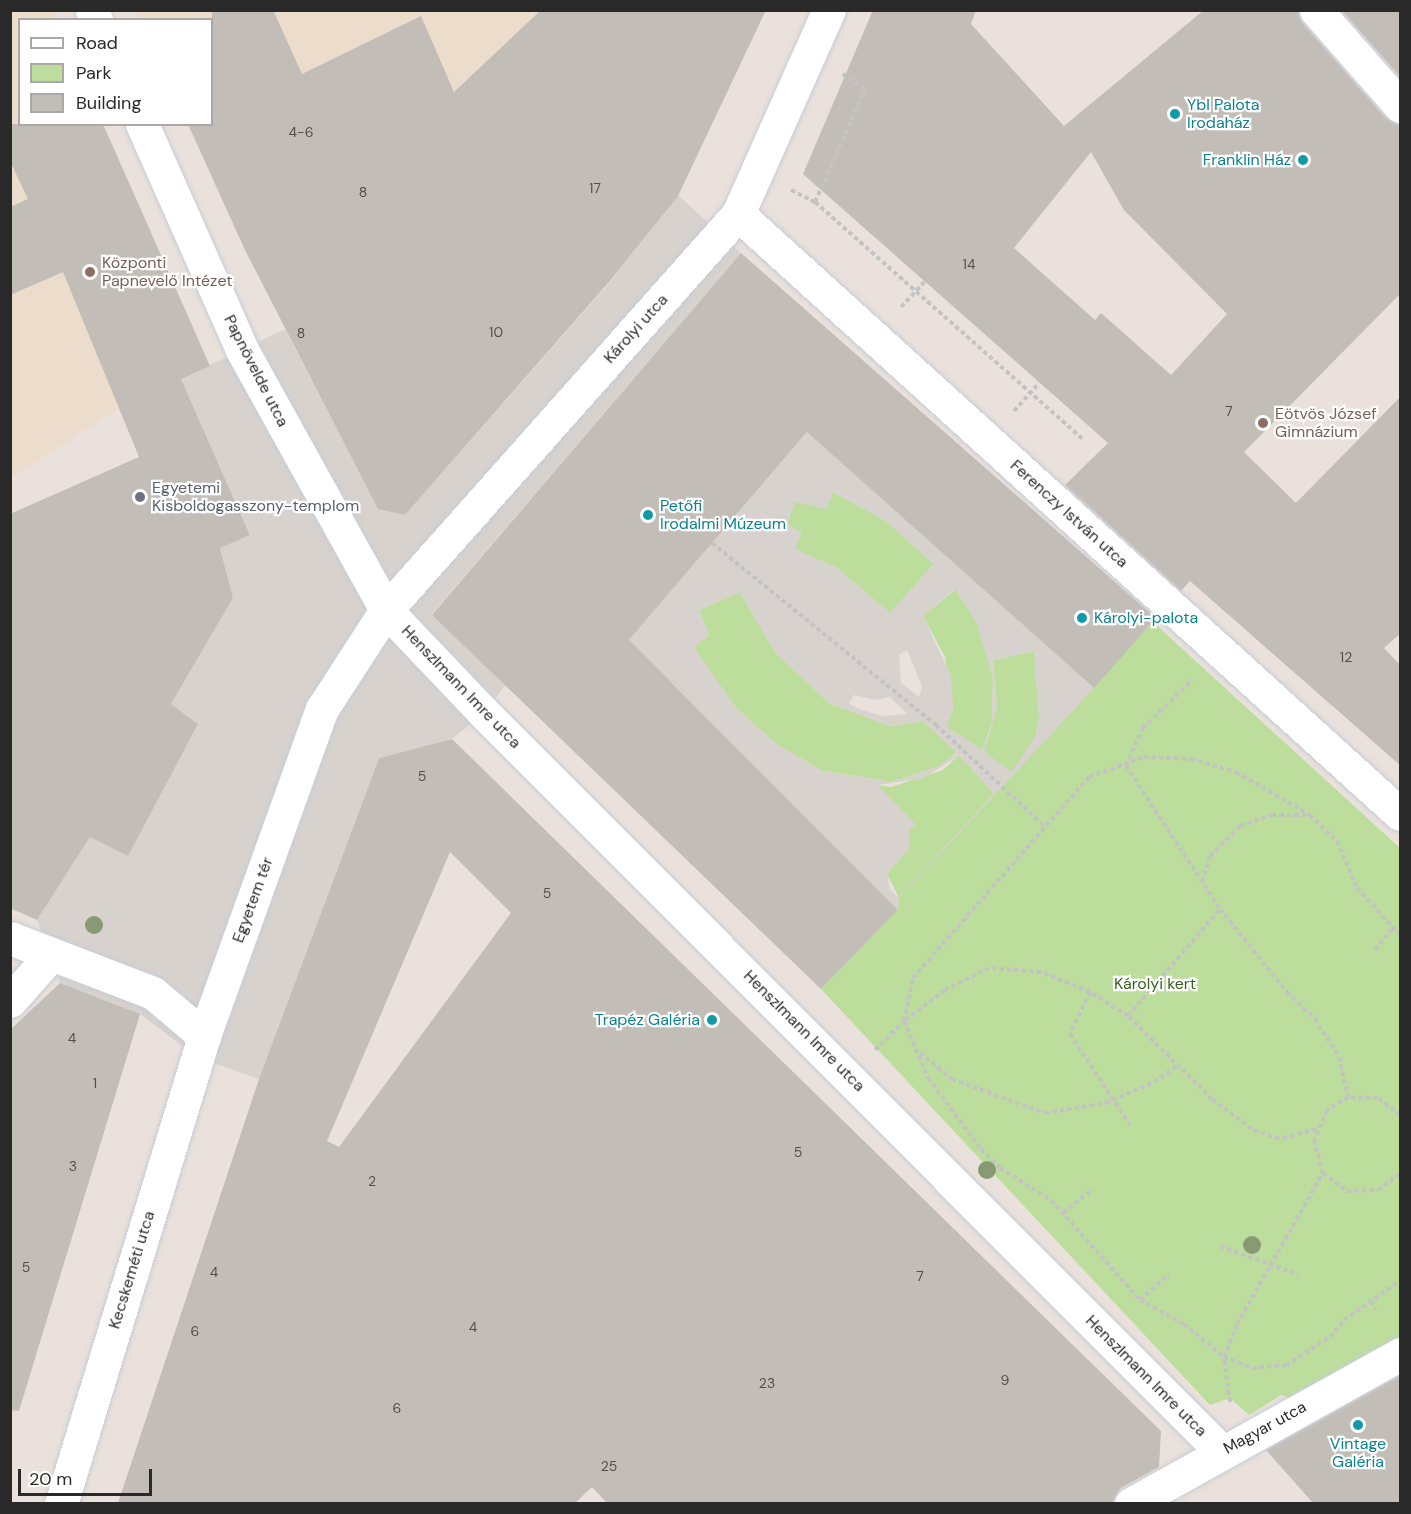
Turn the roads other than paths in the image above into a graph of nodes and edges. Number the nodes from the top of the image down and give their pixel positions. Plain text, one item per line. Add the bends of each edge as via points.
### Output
1 (829, 10) edge
2 (1316, 10) edge
3 (1401, 106) edge
4 (143, 126) edge
5 (738, 214) junction
6 (386, 610) junction
7 (1401, 814) edge
8 (10, 938) edge
9 (50, 956) junction
10 (10, 1001) edge
11 (204, 1036) junction
12 (1401, 1354) edge
13 (1222, 1452) junction
14 (61, 1503) edge
15 (1131, 1503) edge

1 - 5 street, Károlyi utca
2 - 3 street
4 - 6 street, Papnövelde utca via 242,350
5 - 6 street, Károlyi utca
5 - 7 street, Ferenczy István utca
6 - 11 street, Egyetem tér via 322,709
6 - 13 street, Henszlmann Imre utca via 484,713
8 - 9 street
9 - 10 street
9 - 11 street via 153,993
11 - 14 street, Kecskeméti utca
12 - 13 street, Magyar utca
13 - 15 street, Magyar utca

